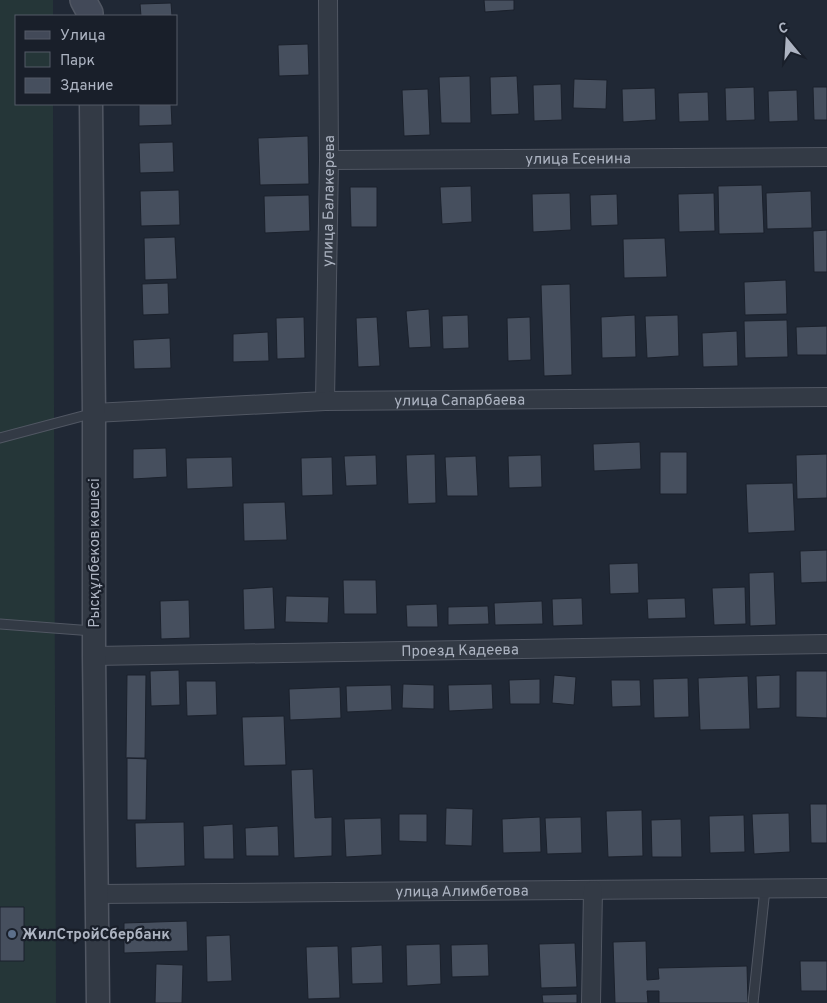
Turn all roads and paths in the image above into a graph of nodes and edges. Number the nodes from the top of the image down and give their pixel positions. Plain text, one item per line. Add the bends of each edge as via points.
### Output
1 (328, 0) edge
2 (91, 105) edge
3 (827, 157) edge
4 (329, 160) junction
5 (827, 397) edge
6 (324, 401) junction
7 (94, 412) junction
8 (0, 438) edge
9 (0, 624) edge
10 (94, 631) junction
11 (827, 644) edge
12 (94, 656) junction
13 (827, 888) edge
14 (765, 889) junction
15 (593, 890) junction
16 (97, 894) junction
17 (98, 1003) edge
18 (590, 1003) edge
19 (753, 1003) edge

1 - 4 street, улица Балакерева
2 - 7 street, Рысқұлбеков көшесі
3 - 4 street, улица Есенина
4 - 6 street, улица Балакерева
5 - 6 street, улица Сапарбаева
6 - 7 street, улица Сапарбаева
7 - 8 lane
7 - 10 street, Рысқұлбеков көшесі
9 - 10 lane
10 - 12 street, Рысқұлбеков көшесі
11 - 12 street, Проезд Кадеева
12 - 16 street, Рысқұлбеков көшесі
13 - 14 street, улица Алимбетова
14 - 15 street, улица Алимбетова
14 - 19 lane
15 - 16 street, улица Алимбетова
15 - 18 street
16 - 17 street, Рысқұлбеков көшесі

